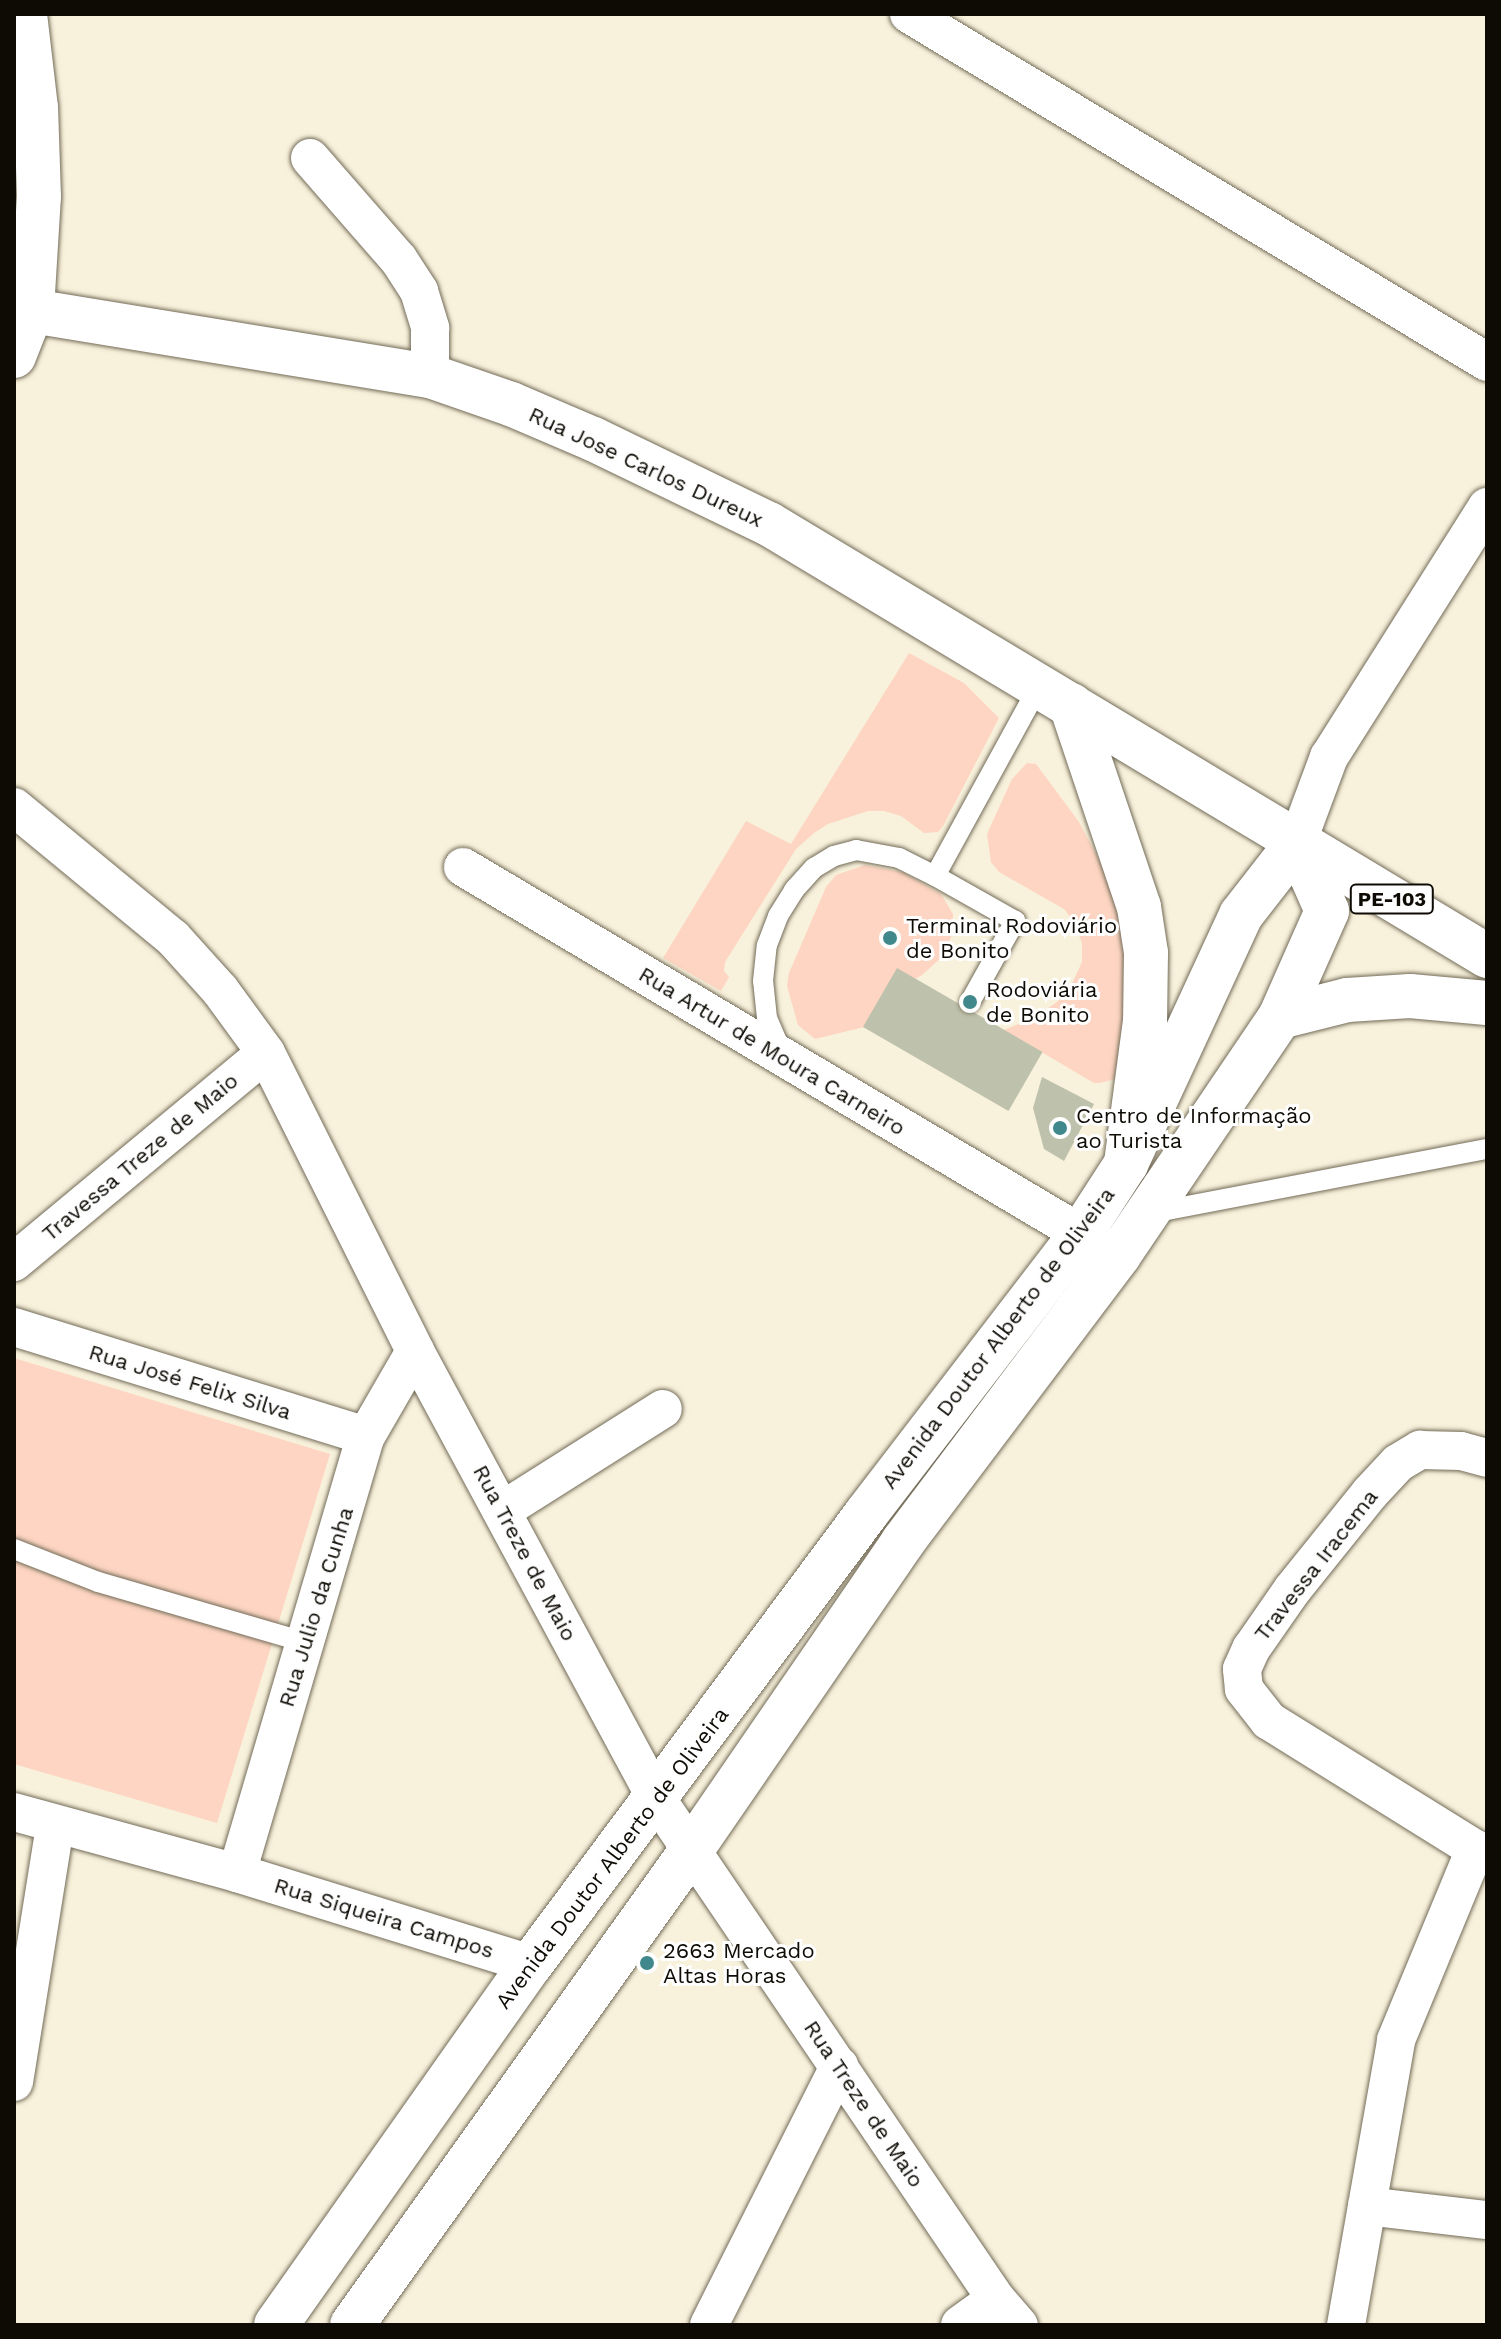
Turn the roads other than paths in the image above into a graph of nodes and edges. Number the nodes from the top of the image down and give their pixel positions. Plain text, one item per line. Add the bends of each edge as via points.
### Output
1 (25, 14) edge
2 (909, 14) edge
3 (310, 158) dead end
4 (23, 309) edge
5 (14, 356) edge
6 (1487, 362) edge
7 (430, 376) junction
8 (1487, 507) edge
9 (1055, 696) junction
10 (14, 807) edge
11 (1297, 843) junction
12 (463, 867) dead end
13 (935, 876) junction
14 (1487, 956) edge
15 (970, 1002) dead end
16 (1487, 1003) edge
17 (1280, 1017) junction
18 (266, 1053) junction
19 (785, 1058) junction
20 (1487, 1149) edge
21 (1126, 1164) junction
22 (1147, 1214) junction
23 (1080, 1235) junction
24 (1119, 1255) junction
25 (14, 1262) edge
26 (14, 1327) edge
27 (415, 1351) junction
28 (663, 1409) dead end
29 (366, 1436) junction
30 (1487, 1458) edge
31 (503, 1510) junction
32 (866, 1514) junction
33 (903, 1542) junction
34 (14, 1549) edge
35 (305, 1642) junction
36 (656, 1798) junction
37 (14, 1812) edge
38 (55, 1826) junction
39 (691, 1851) junction
40 (1481, 1854) edge
41 (237, 1873) junction
42 (531, 1964) junction
43 (839, 2066) junction
44 (14, 2082) edge
45 (1367, 2206) junction
46 (1487, 2220) edge
47 (1008, 2312) edge
48 (276, 2325) edge
49 (352, 2325) edge
50 (709, 2325) edge
51 (960, 2325) edge
52 (1346, 2325) edge

1 - 4 street via 39,197
2 - 6 street
3 - 7 street via 399,260 419,291 430,328
4 - 5 street
4 - 7 street, Rua Jose Carlos Dureux
7 - 9 street, Rua Jose Carlos Dureux via 511,404 684,480 769,524
8 - 11 street via 1329,757
9 - 11 street, Rua Jose Carlos Dureux
9 - 13 lane
9 - 21 street via 1139,907 1146,953 1145,1021
10 - 18 street, Rua Treze de Maio via 173,938
11 - 14 street, PE-103
11 - 17 street, Avenida Doutor Alberto de Oliveira / PE-103 via 1327,911
11 - 21 street, Avenida Doutor Alberto de Oliveira via 1241,915
12 - 19 street, Rua Artur de Moura Carneiro
13 - 15 lane via 1015,921
13 - 19 lane via 899,858 856,850 814,868 794,890 772,930 763,981 767,1018
16 - 17 street via 1410,996 1347,1000
17 - 22 street, Avenida Doutor Alberto de Oliveira / PE-103
18 - 25 street, Travessa Treze de Maio
18 - 27 street, Rua Treze de Maio
19 - 23 street, Rua Artur de Moura Carneiro
20 - 22 lane
21 - 23 street, Avenida Doutor Alberto de Oliveira
22 - 24 street, Avenida Doutor Alberto de Oliveira / PE-103
23 - 24 street, Rua Artur de Moura Carneiro
23 - 32 street, Avenida Doutor Alberto de Oliveira
24 - 33 street, Avenida Doutor Alberto de Oliveira / PE-103
26 - 29 street, Rua José Felix Silva
27 - 29 street, Rua Julio da Cunha
27 - 31 street, Rua Treze de Maio
28 - 31 street
29 - 35 street, Rua Julio da Cunha
30 - 40 street, Travessa Iracema via 1420,1450 1398,1463 1292,1590 1242,1669 1244,1689 1269,1721
31 - 36 street, Rua Treze de Maio
32 - 33 street
32 - 36 street, Avenida Doutor Alberto de Oliveira
33 - 39 street, Avenida Doutor Alberto de Oliveira / PE-103
34 - 35 lane via 98,1582
35 - 41 street, Rua Julio da Cunha
36 - 39 street, Rua Treze de Maio
36 - 42 street, Avenida Doutor Alberto de Oliveira
37 - 38 street, Rua Siqueira Campos
38 - 41 street, Rua Siqueira Campos
38 - 44 street
39 - 43 street, Rua Treze de Maio
39 - 49 street, Avenida Doutor Alberto de Oliveira / PE-103
40 - 45 street via 1396,2040
41 - 42 street, Rua Siqueira Campos
42 - 48 street, Avenida Doutor Alberto de Oliveira
43 - 47 street, Rua Treze de Maio
43 - 50 street
45 - 46 street
45 - 52 street
47 - 51 street

